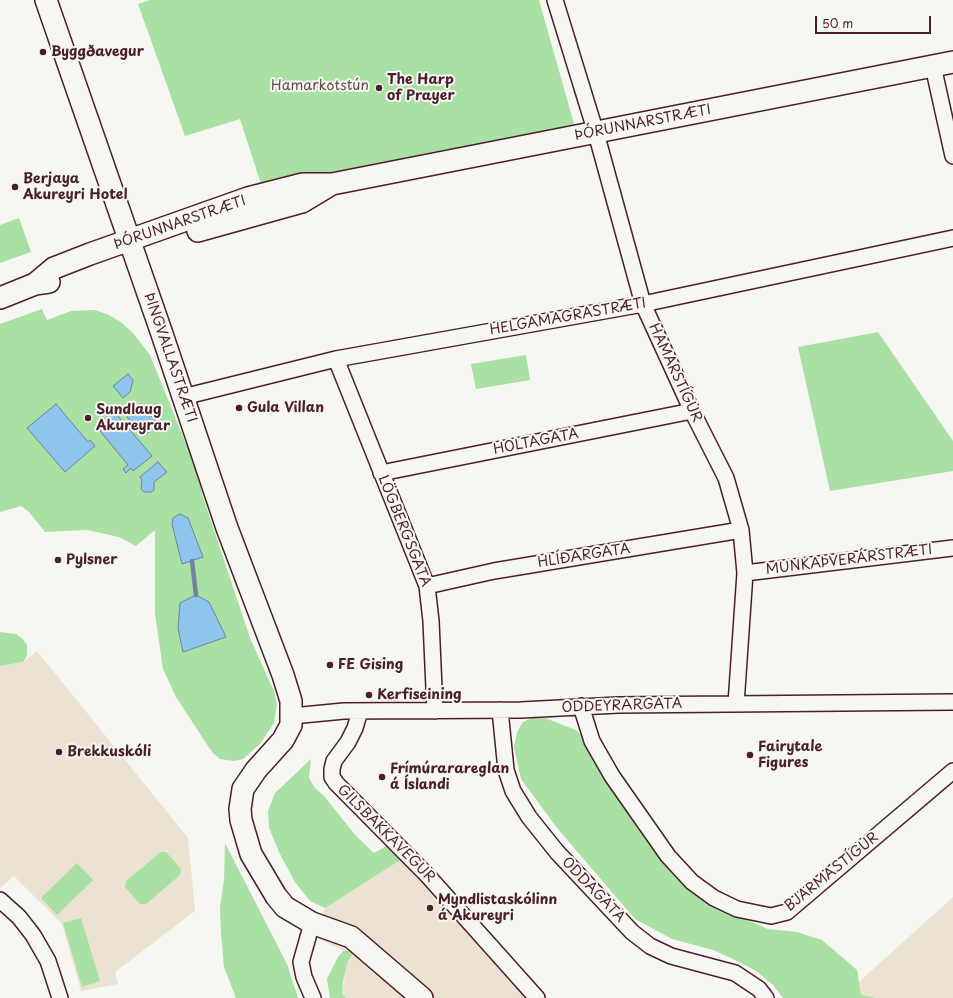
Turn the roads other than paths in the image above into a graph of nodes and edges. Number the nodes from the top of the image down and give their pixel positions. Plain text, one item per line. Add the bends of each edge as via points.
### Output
1 (46, 0) edge
2 (555, 0) edge
3 (953, 62) edge
4 (933, 66) junction
5 (596, 133) junction
6 (953, 156) edge
7 (953, 238) edge
8 (132, 246) junction
9 (0, 298) edge
10 (643, 304) junction
11 (336, 359) junction
12 (184, 397) junction
13 (692, 411) junction
14 (380, 473) junction
15 (741, 530) junction
16 (953, 548) edge
17 (745, 573) junction
18 (427, 586) junction
19 (953, 702) edge
20 (736, 704) junction
21 (580, 706) junction
22 (500, 710) junction
23 (360, 711) junction
24 (436, 711) junction
25 (292, 716) junction
26 (953, 771) edge
27 (0, 900) edge
28 (312, 923) junction
29 (60, 998) edge
30 (313, 998) edge
31 (422, 998) edge
32 (536, 998) edge
33 (766, 998) edge

1 - 8 main road, ÞINGVALLASTRÆTI
2 - 5 street, HAMARSTÍGUR
3 - 4 main road, ÞÓRUNNARSTRÆTI
4 - 5 main road, ÞÓRUNNARSTRÆTI
4 - 6 street
5 - 8 main road, ÞÓRUNNARSTRÆTI via 332,184 302,202
5 - 10 street, HAMARSTÍGUR
7 - 10 street, HELGAMAGRASTRÆTI
8 - 9 main road, ÞÓRUNNARSTRÆTI via 65,280 36,284
8 - 12 main road, ÞINGVALLASTRÆTI
10 - 11 street, HELGAMAGRASTRÆTI
10 - 13 street, HAMARSTÍGUR
11 - 12 street, HELGAMAGRASTRÆTI
11 - 14 street, LÖGBERGSGATA
12 - 25 main road, ÞINGVALLASTRÆTI via 227,528 283,675 291,701
13 - 14 street, HOLTAGATA
13 - 15 street, HAMARSTÍGUR via 726,478
14 - 18 street, LÖGBERGSGATA
15 - 17 street, HAMARSTÍGUR
15 - 18 street, HLÍÐARGATA via 494,571
16 - 17 street, MUNKAÞVERÁRSTRÆTI
17 - 20 street, HAMARSTÍGUR
18 - 24 street, LÖGBERGSGATA
19 - 20 street, ODDEYRARGATA
20 - 21 street, ODDEYRARGATA
21 - 22 street, ODDEYRARGATA
21 - 26 street, BJARMASTÍGUR via 592,741 612,776 664,851 692,882 714,898 737,909 771,916 787,912
22 - 24 street, ODDEYRARGATA
22 - 33 street, ODDAGATA via 506,770 513,791 529,817 557,852 632,932 650,946 672,956 735,973 759,989
23 - 24 street, ODDEYRARGATA
23 - 25 street, ODDEYRARGATA
23 - 32 street, GILSBAKKAVEGUR via 348,742 334,761 332,777 428,876
25 - 28 main road via 291,725 283,740 243,789 240,809 251,854 276,896 285,907
27 - 29 street via 19,917 33,935 48,961
28 - 30 street via 301,962
28 - 31 main road via 352,936

